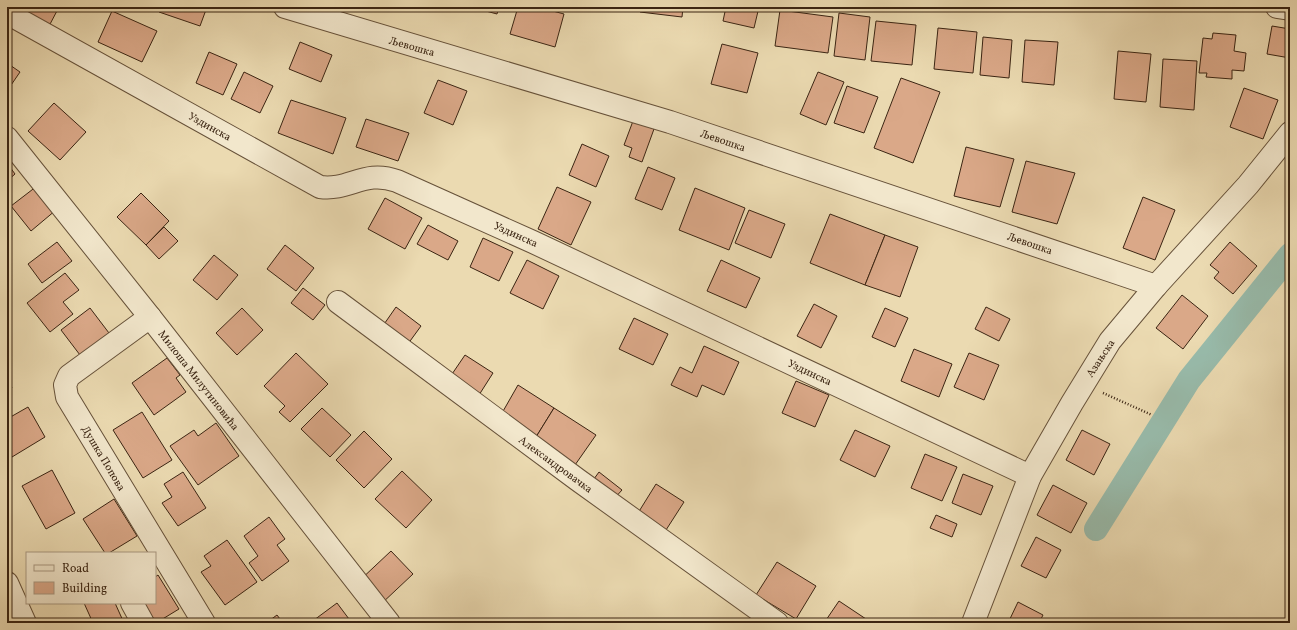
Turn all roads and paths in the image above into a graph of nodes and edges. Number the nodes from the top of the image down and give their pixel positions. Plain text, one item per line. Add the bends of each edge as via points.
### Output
1 (285, 7) edge
2 (1277, 7) edge
3 (1290, 9) edge
4 (7, 14) edge
5 (1290, 132) edge
6 (7, 138) edge
7 (1156, 286) junction
8 (338, 302) dead end
9 (150, 317) junction
10 (1084, 384) junction
11 (1152, 415) dead end
12 (1030, 476) junction
13 (7, 583) edge
14 (133, 604) edge
15 (25, 623) edge
16 (143, 623) edge
17 (204, 623) edge
18 (389, 623) edge
19 (777, 623) edge
20 (973, 623) edge

1 - 7 street, Љевошка via 670,122
2 - 3 street
4 - 12 street, Уздинска via 320,187 340,186 371,177 384,176 397,181 533,242
5 - 7 street, Азањска via 1248,185
6 - 9 street, Милоша Милутиновића
7 - 10 street, Азањска via 1110,341
8 - 19 street, Александровачка via 578,480
9 - 17 street, Душка Попова via 69,376 65,385 67,397
9 - 18 street, Милоша Милутиновића
10 - 11 path
10 - 12 street, Азањска
12 - 20 street, Азањска
13 - 15 street
14 - 16 street

